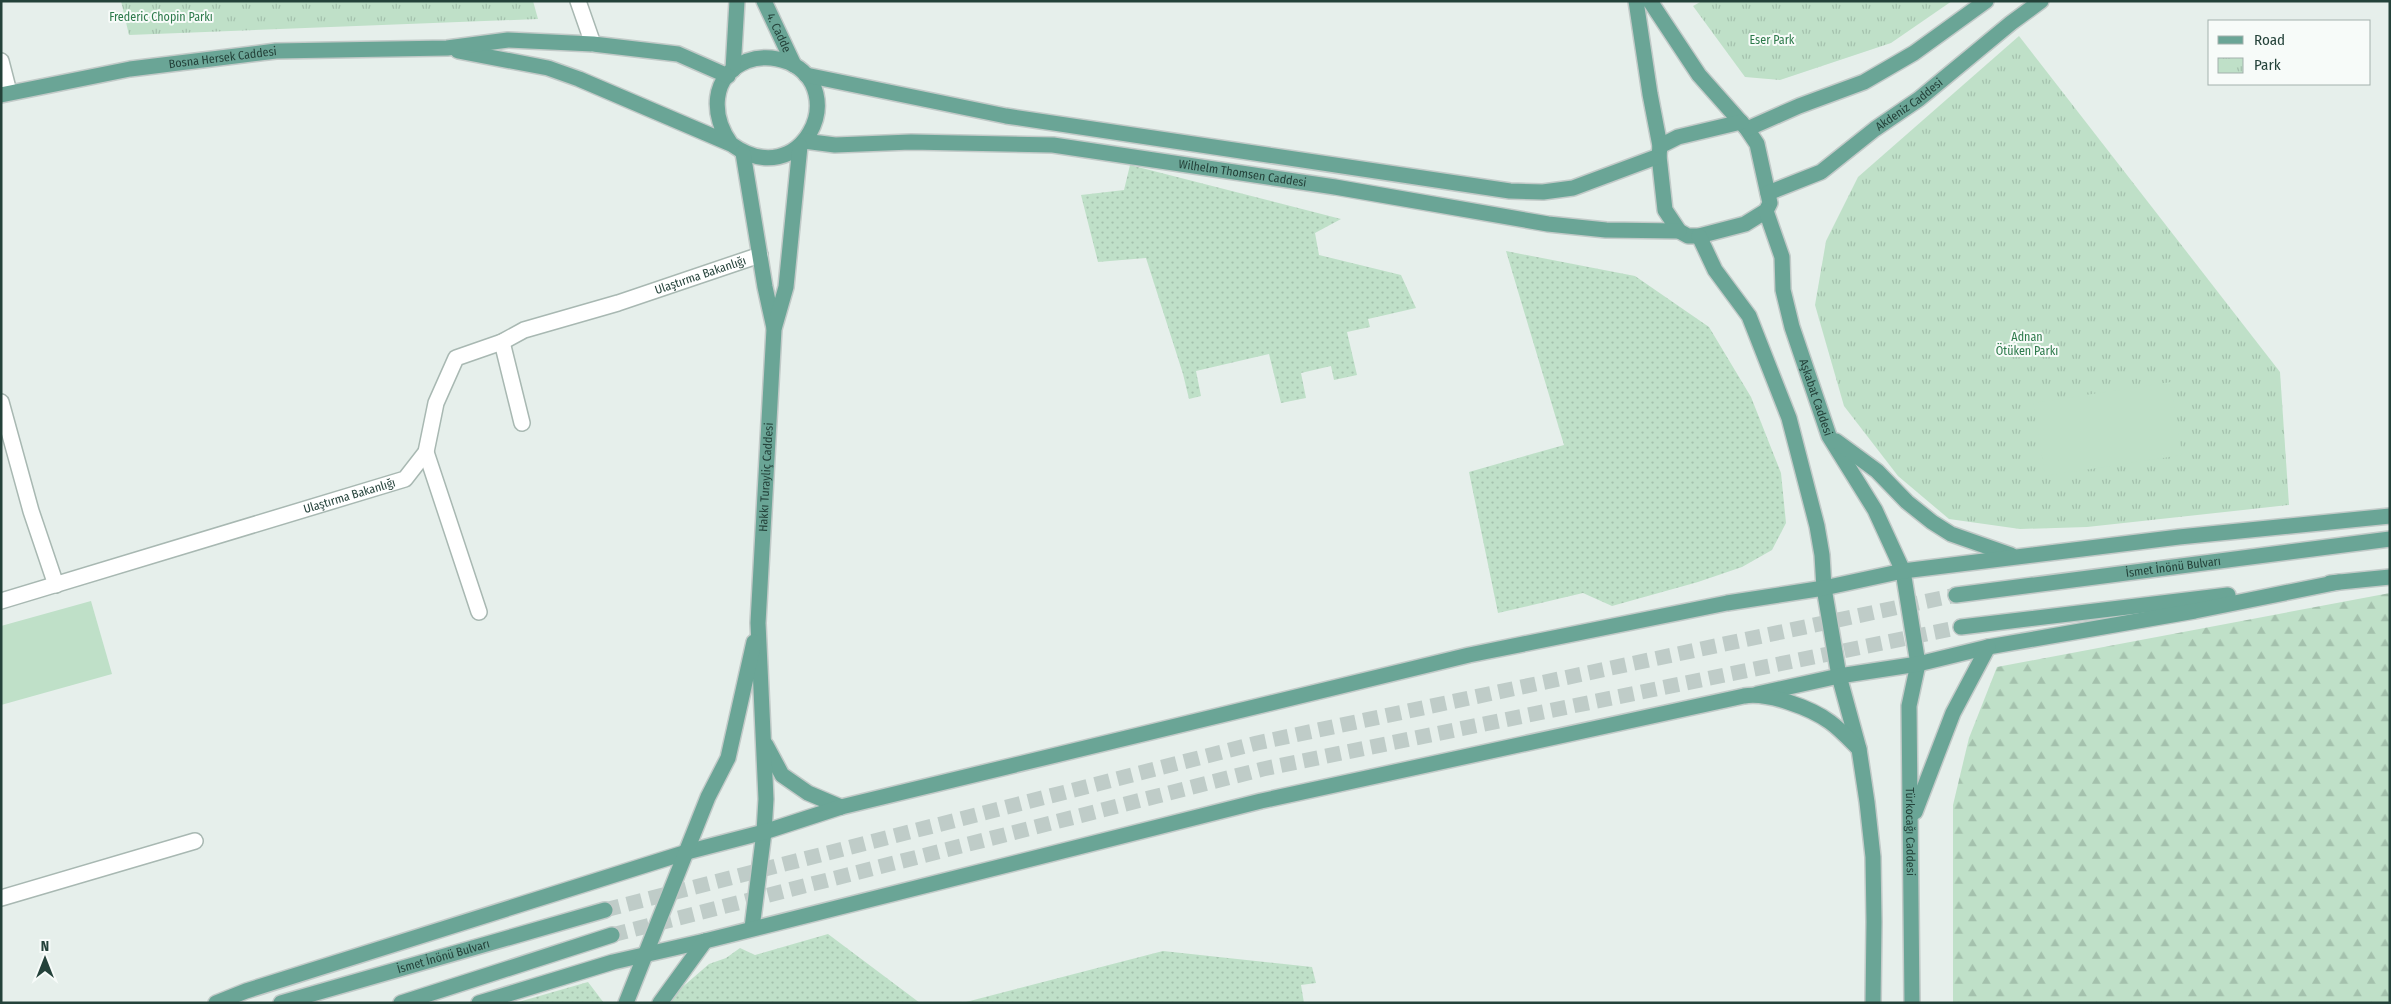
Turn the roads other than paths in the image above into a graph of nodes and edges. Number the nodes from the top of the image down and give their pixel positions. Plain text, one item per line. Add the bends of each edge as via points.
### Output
1 (578, 1) edge
2 (736, 1) edge
3 (764, 1) edge
4 (1636, 1) edge
5 (1650, 1) edge
6 (1986, 1) edge
7 (2041, 1) edge
8 (593, 44) junction
9 (447, 48) junction
10 (1, 61) edge
11 (794, 65) junction
12 (730, 73) junction
13 (806, 76) junction
14 (5, 93) edge
15 (1744, 126) junction
16 (802, 144) junction
17 (737, 148) junction
18 (1659, 151) junction
19 (1768, 193) junction
20 (1766, 211) junction
21 (1679, 231) junction
22 (1698, 236) junction
23 (760, 255) junction
24 (774, 329) junction
25 (502, 342) junction
26 (1, 402) edge
27 (522, 423) dead end
28 (1829, 436) junction
29 (426, 452) junction
30 (2390, 516) edge
31 (2390, 539) edge
32 (2016, 557) junction
33 (1903, 571) junction
34 (2390, 577) edge
35 (2340, 582) junction
36 (56, 585) junction
37 (1824, 588) junction
38 (1956, 595) tunnel mouth
39 (1, 601) edge
40 (479, 612) dead end
41 (758, 623) junction
42 (1961, 627) tunnel mouth
43 (1988, 646) junction
44 (1918, 664) junction
45 (1839, 676) junction
46 (1749, 696) junction
47 (764, 740) junction
48 (1859, 749) junction
49 (840, 807) junction
50 (1912, 821) junction
51 (764, 832) junction
52 (195, 841) dead end
53 (687, 852) junction
54 (1, 898) edge
55 (605, 910) tunnel mouth
56 (752, 928) junction
57 (612, 935) tunnel mouth
58 (706, 941) junction
59 (644, 954) junction
60 (216, 1003) edge
61 (281, 1003) edge
62 (401, 1003) edge
63 (479, 1003) edge
64 (626, 1003) edge
65 (660, 1003) edge
66 (1873, 1003) edge
67 (1912, 1003) edge

1 - 8 street
2 - 12 main road
3 - 11 main road, 4. Cadde
4 - 18 main road
5 - 15 main road via 1698,76
6 - 15 main road via 1914,53 1864,82
7 - 19 main road, Akdeniz Caddesi via 1919,99 1821,172
8 - 9 main road via 508,40
8 - 12 main road via 678,54
9 - 14 main road, Bosna Hersek Caddesi via 276,51 130,69
9 - 17 main road via 548,68 579,78
10 - 14 street
11 - 12 main road via 779,58 763,57 747,61
11 - 13 main road
12 - 17 main road via 717,98 716,115 722,130
13 - 16 main road via 818,104 816,120
13 - 18 main road, Wilhelm Thomsen Caddesi via 1006,116 1510,191 1543,192 1573,188
15 - 18 main road via 1678,137
15 - 19 main road via 1757,144
16 - 17 main road via 773,158 758,158
16 - 21 main road, Wilhelm Thomsen Caddesi via 1053,145 1335,187 1548,224 1606,230
16 - 24 main road, Hakkı Turayliç Caddesi via 786,288
17 - 23 main road, Hakkı Turayliç Caddesi
18 - 21 main road via 1665,210
19 - 20 main road via 1770,203
20 - 22 main road via 1745,224
20 - 28 main road, Aşkabat Caddesi via 1782,257 1783,290 1792,328
21 - 22 main road via 1688,236
22 - 37 main road via 1715,270 1749,316 1789,418 1817,526
23 - 24 main road, Hakkı Turayliç Caddesi
23 - 25 street, Ulaştırma Bakanlığı via 618,303 524,330
24 - 41 main road, Hakkı Turayliç Caddesi
25 - 27 street
25 - 29 street, Ulaştırma Bakanlığı via 456,358 436,403
26 - 36 street via 31,511
28 - 32 main road via 1876,471 1932,522 1951,534
28 - 33 main road, Aşkabat Caddesi via 1876,510
29 - 36 street, Ulaştırma Bakanlığı via 405,479
29 - 40 street
30 - 32 main road
31 - 38 main road, İsmet İnönü Bulvarı
32 - 33 main road
33 - 37 main road
33 - 44 main road, Aşkabat Caddesi
34 - 35 main road
35 - 42 main road
35 - 43 main road via 2195,611
36 - 39 street, Ulaştırma Bakanlığı
37 - 45 main road
37 - 49 main road via 1728,603 1469,655
41 - 47 main road, Hakkı Turayliç Caddesi
41 - 53 main road, Hakkı Turayliç Caddesi via 728,758 708,797
43 - 44 main road
43 - 50 main road via 1953,713
44 - 45 main road
44 - 50 main road, Türkocağı Caddesi via 1909,706
45 - 46 main road
45 - 48 main road
46 - 48 main road via 1787,702 1809,711 1830,722
46 - 56 main road via 1261,801
47 - 49 main road via 782,775 808,793
47 - 51 main road, Hakkı Turayliç Caddesi
48 - 66 main road via 1873,857
49 - 51 main road
50 - 67 main road, Türkocağı Caddesi
51 - 53 main road
51 - 56 main road, Hakkı Turayliç Caddesi
52 - 54 street
53 - 59 main road, Hakkı Turayliç Caddesi
53 - 60 main road
55 - 61 main road, İsmet İnönü Bulvarı
56 - 58 main road
57 - 62 main road
58 - 59 main road
58 - 65 main road
59 - 63 main road
59 - 64 main road, Hakkı Turayliç Caddesi

